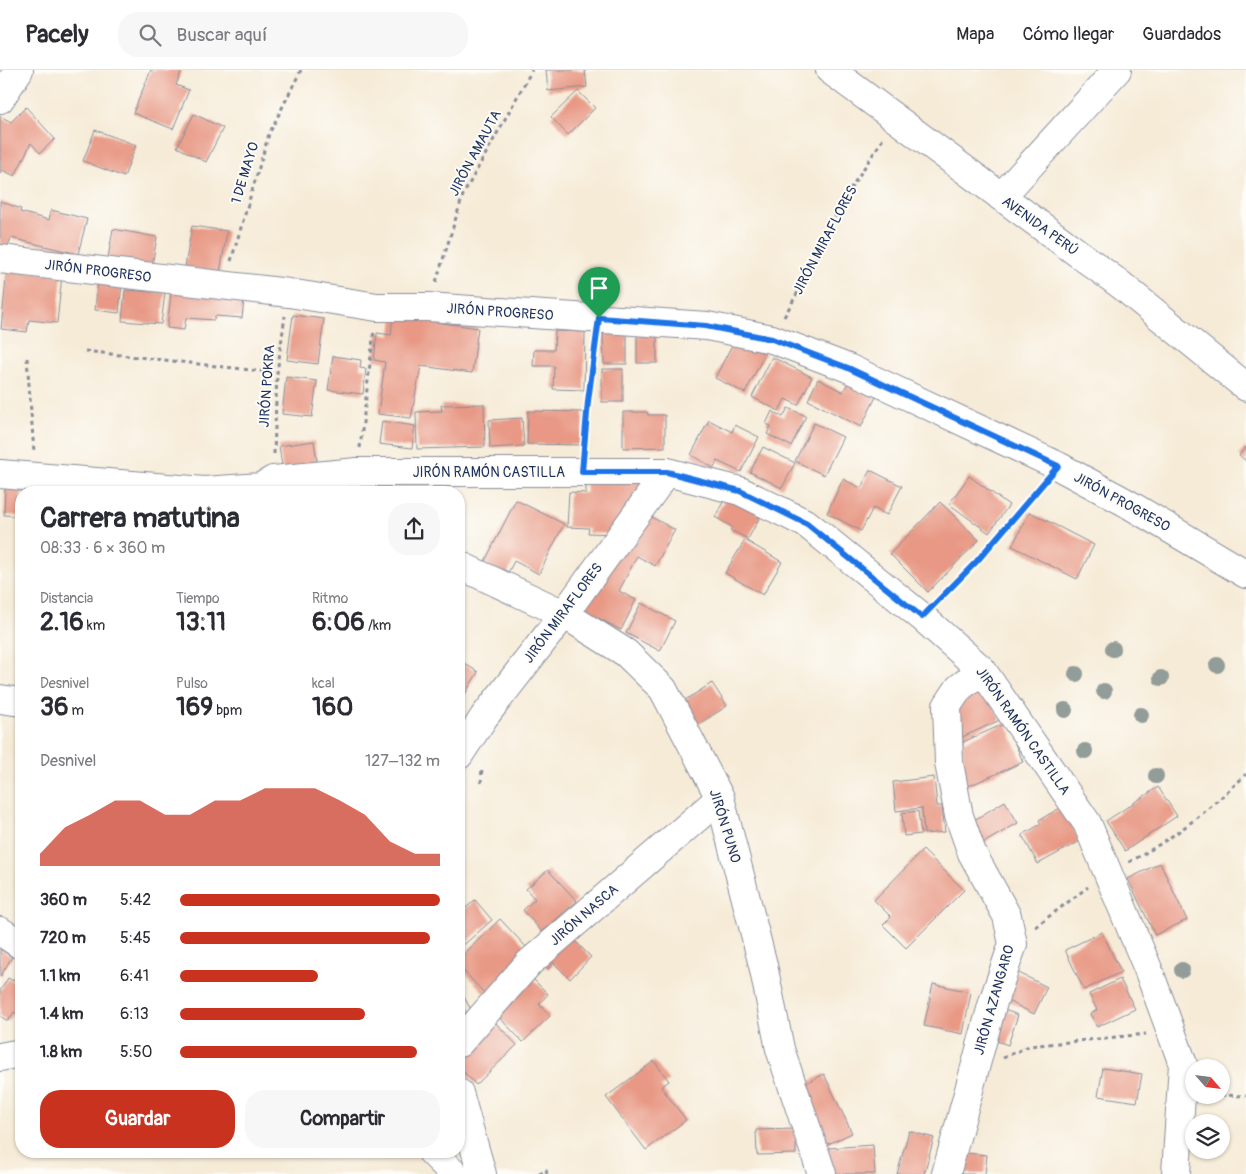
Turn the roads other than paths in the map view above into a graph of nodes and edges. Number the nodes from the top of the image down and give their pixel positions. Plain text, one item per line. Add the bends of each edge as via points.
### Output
1 (19, 70) edge
2 (830, 70) edge
3 (1118, 70) edge
4 (0, 99) edge
5 (1001, 197) junction
6 (0, 259) edge
7 (1246, 387) edge
8 (667, 472) junction
9 (0, 474) edge
10 (141, 486) edge
11 (274, 486) edge
12 (465, 568) edge
13 (1246, 574) edge
14 (564, 614) junction
15 (982, 670) junction
16 (0, 699) edge
17 (15, 701) edge
18 (465, 746) edge
19 (720, 798) junction
20 (0, 932) edge
21 (15, 941) edge
22 (465, 1036) edge
23 (15, 1054) edge
24 (0, 1057) edge
25 (465, 1114) edge
26 (438, 1158) edge
27 (454, 1174) edge
28 (482, 1174) edge
29 (822, 1174) edge
30 (946, 1174) edge
31 (1176, 1174) edge

1 - 4 street
2 - 5 street, AVENIDA PERÚ
3 - 5 street
5 - 7 street, AVENIDA PERÚ via 1121,285
6 - 13 street, JIRÓN PROGRESO via 377,307 428,307 706,326 772,339 848,368 1058,466
8 - 11 street, JIRÓN RAMÓN CASTILLA via 357,472
8 - 14 street, JIRÓN MIRAFLORES
8 - 15 street, JIRÓN RAMÓN CASTILLA via 740,491 807,524
9 - 10 street, JIRÓN RAMÓN CASTILLA
12 - 14 street, JIRÓN PUNO
14 - 18 street, JIRÓN MIRAFLORES
14 - 19 street, JIRÓN PUNO via 626,654 663,688
15 - 30 street, JIRÓN AZANGARO via 959,688 947,706 949,763 959,816 972,853 1007,916 1013,944 992,1002
15 - 31 street, JIRÓN RAMÓN CASTILLA via 1087,824 1148,969 1183,1064
16 - 17 street
19 - 22 street, JIRÓN NASCA via 529,963
19 - 29 street, JIRÓN PUNO via 763,965 780,1049
20 - 21 street
23 - 24 street
25 - 28 street
26 - 27 street

